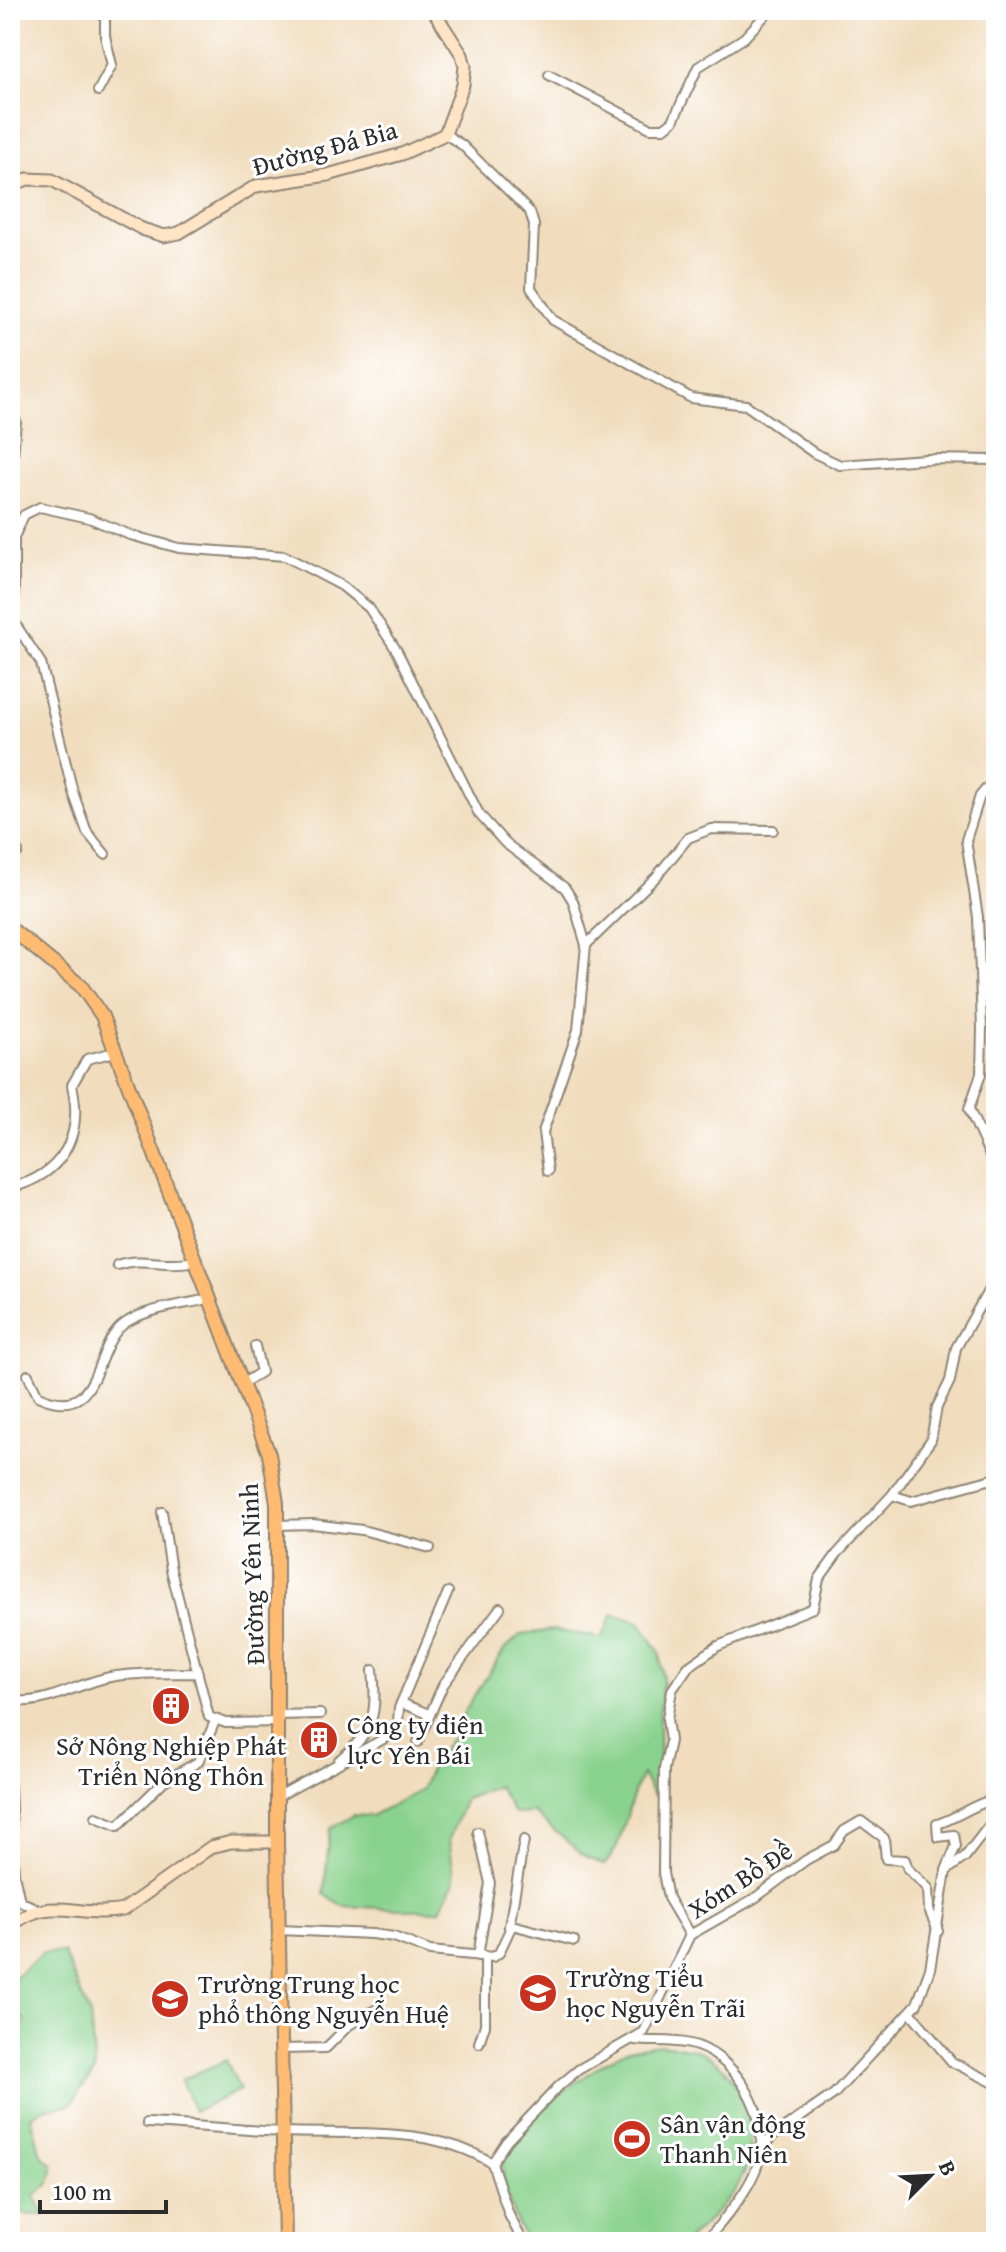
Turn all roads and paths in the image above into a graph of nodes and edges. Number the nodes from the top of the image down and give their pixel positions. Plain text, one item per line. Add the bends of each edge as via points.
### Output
1 (105, 10) edge
2 (433, 10) edge
3 (770, 10) edge
4 (549, 75) dead end
5 (98, 91) dead end
6 (445, 134) junction
7 (10, 187) edge
8 (16, 421) dead end
9 (996, 460) edge
10 (10, 491) edge
11 (10, 603) edge
12 (10, 616) edge
13 (996, 777) edge
14 (773, 830) dead end
15 (105, 854) dead end
16 (10, 928) edge
17 (586, 945) junction
18 (115, 1052) junction
19 (996, 1169) edge
20 (548, 1171) dead end
21 (10, 1188) edge
22 (194, 1261) junction
23 (117, 1265) dead end
24 (996, 1277) edge
25 (208, 1299) junction
26 (255, 1346) dead end
27 (28, 1375) dead end
28 (242, 1384) junction
29 (996, 1478) edge
30 (892, 1495) junction
31 (162, 1512) dead end
32 (277, 1525) junction
33 (430, 1548) dead end
34 (448, 1592) dead end
35 (500, 1608) dead end
36 (373, 1670) dead end
37 (198, 1673) junction
38 (10, 1691) edge
39 (401, 1703) junction
40 (320, 1714) dead end
41 (429, 1714) junction
42 (277, 1718) junction
43 (215, 1721) junction
44 (418, 1742) dead end
45 (322, 1773) junction
46 (10, 1788) edge
47 (277, 1797) junction
48 (996, 1799) edge
49 (96, 1817) dead end
50 (995, 1818) edge
51 (478, 1832) dead end
52 (524, 1840) dead end
53 (277, 1842) junction
54 (946, 1871) junction
55 (37, 1909) junction
56 (10, 1927) edge
57 (509, 1927) junction
58 (279, 1930) junction
59 (938, 1931) junction
60 (690, 1935) junction
61 (574, 1941) dead end
62 (481, 1956) junction
63 (375, 2010) dead end
64 (911, 2013) junction
65 (635, 2040) junction
66 (479, 2043) dead end
67 (281, 2049) junction
68 (996, 2084) edge
69 (147, 2123) dead end
70 (283, 2132) junction
71 (761, 2148) junction
72 (492, 2163) junction
73 (709, 2241) edge
74 (285, 2242) edge
75 (523, 2242) edge

1 - 5 street via 112,65
2 - 6 street via 465,66
3 - 4 street via 744,38 698,67 673,121 664,128 650,128
6 - 7 street, Đường Đá Bia via 402,154 328,175 256,186 179,233 164,236 52,180 27,179
6 - 9 street via 533,218 531,288 561,326 691,398 751,407 830,462 846,466
8 - 10 street
11 - 17 street via 14,537 24,515 40,507 179,548 285,556 342,586 369,608 397,651 484,822 565,888
12 - 15 street via 41,663 73,792 87,832
13 - 19 street via 980,796 966,840 978,917 982,1029 981,1074 969,1109
14 - 17 street via 722,828 688,838
16 - 18 main road, Đường Yên Ninh via 91,998
17 - 20 street via 578,1030 543,1132
18 - 21 street via 87,1059 72,1085 75,1127 64,1153 37,1181
18 - 22 main road, Đường Yên Ninh
22 - 23 street via 170,1266 133,1260
22 - 25 main road, Đường Yên Ninh
24 - 30 street via 956,1348 931,1440
25 - 27 street via 126,1322 112,1338 89,1388 76,1399 61,1402 38,1396
25 - 28 main road, Đường Yên Ninh
26 - 28 street via 261,1372
28 - 32 main road, Đường Yên Ninh via 269,1454
29 - 30 street via 911,1501
30 - 60 street via 819,1579 813,1608 718,1646 688,1667 672,1690 664,1769 663,1873 668,1898
31 - 37 street
32 - 33 street via 362,1530
32 - 42 main road, Đường Yên Ninh
34 - 39 street
35 - 41 street via 443,1685
36 - 45 street via 373,1719 356,1746
37 - 38 street via 113,1676 39,1702 19,1701
37 - 43 street
39 - 41 street
39 - 45 street via 398,1722 387,1737
40 - 42 street
41 - 44 street
42 - 43 street
42 - 47 main road, Đường Yên Ninh
43 - 49 street via 198,1762 164,1781 118,1826
45 - 47 street
46 - 55 street via 20,1901
47 - 53 main road, Đường Yên Ninh
48 - 54 street via 937,1824 938,1837 954,1835 956,1846
50 - 54 street via 965,1857
51 - 62 street via 490,1883
52 - 57 street
53 - 55 street via 211,1847 123,1910
53 - 58 main road, Đường Yên Ninh
54 - 59 street
55 - 56 street
57 - 61 street via 519,1924
57 - 62 street via 498,1954
58 - 62 street via 383,1935 430,1951
58 - 67 main road, Đường Yên Ninh
59 - 60 street, Xóm Bồ Đề via 929,1910 928,1888 905,1860 886,1859 884,1838 861,1821 755,1898
59 - 64 street via 927,1978
60 - 65 street, Xóm Bồ Đề via 650,2023
62 - 66 street via 485,2025
63 - 67 street via 349,2025 326,2048
64 - 68 street via 952,2062
64 - 71 street via 834,2094
65 - 71 street via 693,2044 716,2056 748,2095
65 - 72 street, Xóm Bồ Đề via 560,2085
67 - 70 main road, Đường Yên Ninh
69 - 70 street
70 - 72 street via 381,2130 466,2150
70 - 74 main road, Đường Yên Ninh
71 - 73 street via 742,2192
72 - 75 street

